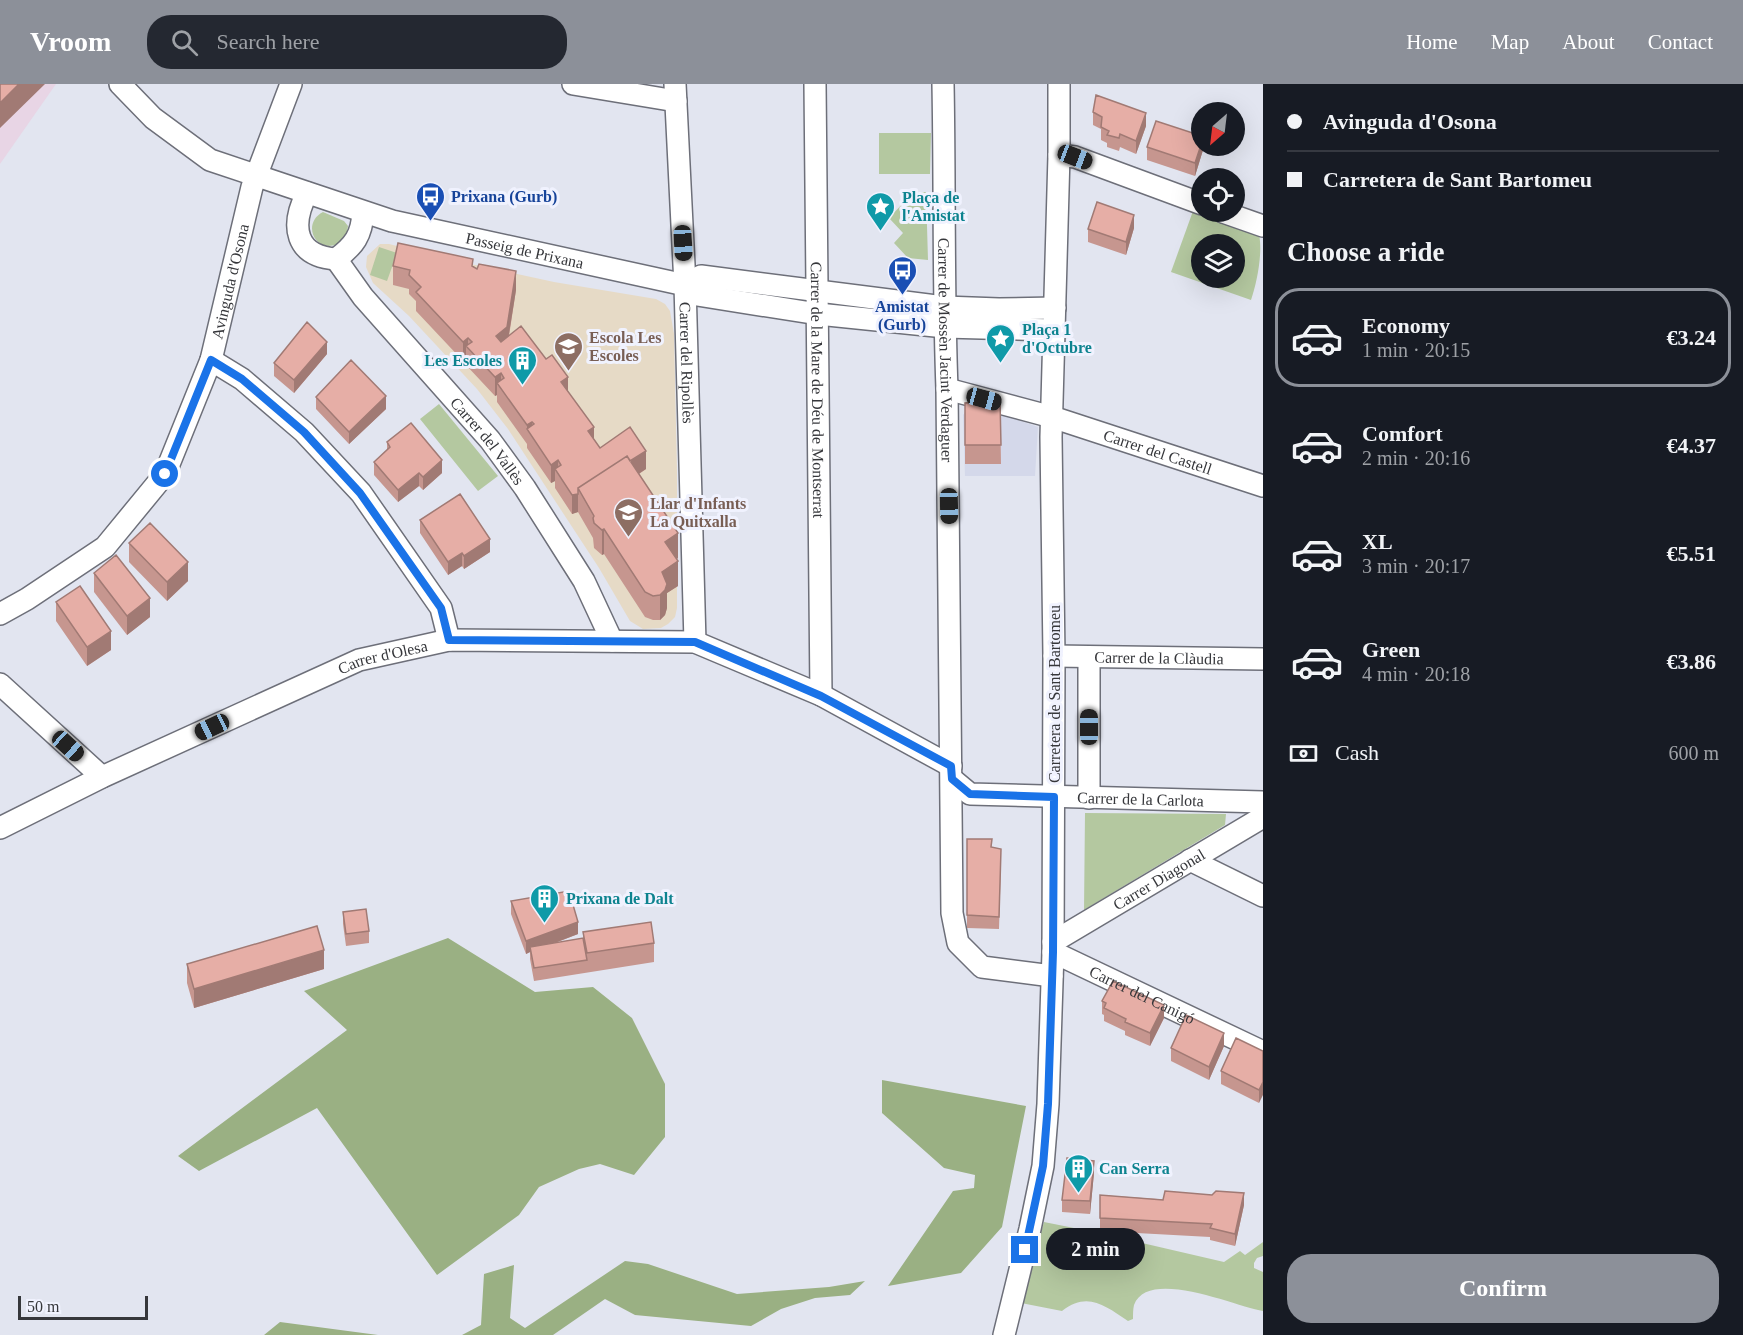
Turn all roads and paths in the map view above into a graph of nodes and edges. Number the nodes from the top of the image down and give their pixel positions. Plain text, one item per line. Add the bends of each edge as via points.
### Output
1 (120, 84) edge
2 (291, 84) edge
3 (573, 84) edge
4 (815, 84) edge
5 (944, 84) edge
6 (1059, 84) edge
7 (675, 93) edge
8 (1059, 155) junction
9 (257, 175) junction
10 (307, 193) junction
11 (1191, 200) edge
12 (363, 212) junction
13 (1245, 220) edge
14 (1263, 226) edge
15 (336, 259) junction
16 (685, 285) junction
17 (816, 291) junction
18 (1055, 308) junction
19 (818, 314) junction
20 (944, 317) junction
21 (1054, 330) junction
22 (211, 360) junction
23 (947, 389) junction
24 (1052, 417) junction
25 (1263, 486) edge
26 (0, 614) edge
27 (449, 640) junction
28 (612, 641) junction
29 (695, 642) junction
30 (1054, 656) junction
31 (1089, 657) junction
32 (1263, 659) edge
33 (0, 684) edge
34 (821, 696) junction
35 (952, 773) junction
36 (102, 777) junction
37 (1054, 797) junction
38 (1089, 798) junction
39 (1263, 802) edge
40 (1263, 817) edge
41 (0, 828) edge
42 (1190, 860) junction
43 (1263, 896) edge
44 (1053, 947) junction
45 (1052, 976) junction
46 (1263, 1052) edge
47 (1004, 1335) edge

1 - 9 street via 153,117 210,160
2 - 9 street, Avinguda d'Osona
3 - 7 street
4 - 17 street, Carrer de la Mare de Déu de Montserrat
5 - 20 street, Carrer de Mossèn Jacint Verdaguer
6 - 8 street, Carretera de Sant Bartomeu
7 - 16 street, Carrer del Ripollès
8 - 11 street via 1075,157
8 - 18 street, Carretera de Sant Bartomeu
9 - 10 street
9 - 22 street, Avinguda d'Osona
10 - 12 street
10 - 15 street via 301,204 299,235 311,252 321,258
12 - 15 street via 360,234
12 - 16 street, Passeig de Prixana
13 - 14 street
15 - 28 street, Carrer del Vallès via 363,297 490,440 525,488 584,581
16 - 17 street, Passeig de Prixana via 701,276
16 - 19 street, Passeig de Prixana via 697,296
16 - 29 street, Carrer del Ripollès
17 - 19 street, Carrer de la Mare de Déu de Montserrat
17 - 20 street, Passeig de Prixana
18 - 20 street, Passeig de Prixana via 999,309
18 - 21 street, Carretera de Sant Bartomeu
19 - 20 street, Passeig de Prixana
19 - 34 street, Carrer de la Mare de Déu de Montserrat
20 - 21 street, Passeig de Prixana
20 - 23 street, Carrer de Mossèn Jacint Verdaguer
21 - 24 street, Carretera de Sant Bartomeu
22 - 26 street, Avinguda d'Osona via 165,474 105,547
22 - 27 street via 242,379 304,432 360,493 441,608
23 - 24 street
23 - 35 street, Carrer de Mossèn Jacint Verdaguer
24 - 25 street, Carrer del Castell
24 - 30 street, Carretera de Sant Bartomeu
27 - 28 street, Carrer d'Olesa
27 - 36 street, Carrer d'Olesa via 359,660
28 - 29 street, Carrer d'Olesa
29 - 34 street, Carrer d'Olesa
30 - 31 street, Carrer de la Clàudia
30 - 37 street, Carretera de Sant Bartomeu
31 - 32 street, Carrer de la Clàudia
31 - 38 street
33 - 36 street
34 - 35 street, Carrer d'Olesa
35 - 37 street, Carrer de la Carlota via 970,794
35 - 45 street, Carrer de Mossèn Jacint Verdaguer via 952,913 958,943 982,967
36 - 41 street, Carrer d'Olesa
37 - 38 street, Carrer de la Carlota
37 - 44 street, Carretera de Sant Bartomeu
38 - 39 street, Carrer de la Carlota
40 - 42 street, Carrer Diagonal
42 - 43 street
42 - 44 street, Carrer Diagonal
44 - 45 street, Carretera de Sant Bartomeu
44 - 46 street, Carrer del Canigó
45 - 47 street, Carretera de Sant Bartomeu via 1043,1166

